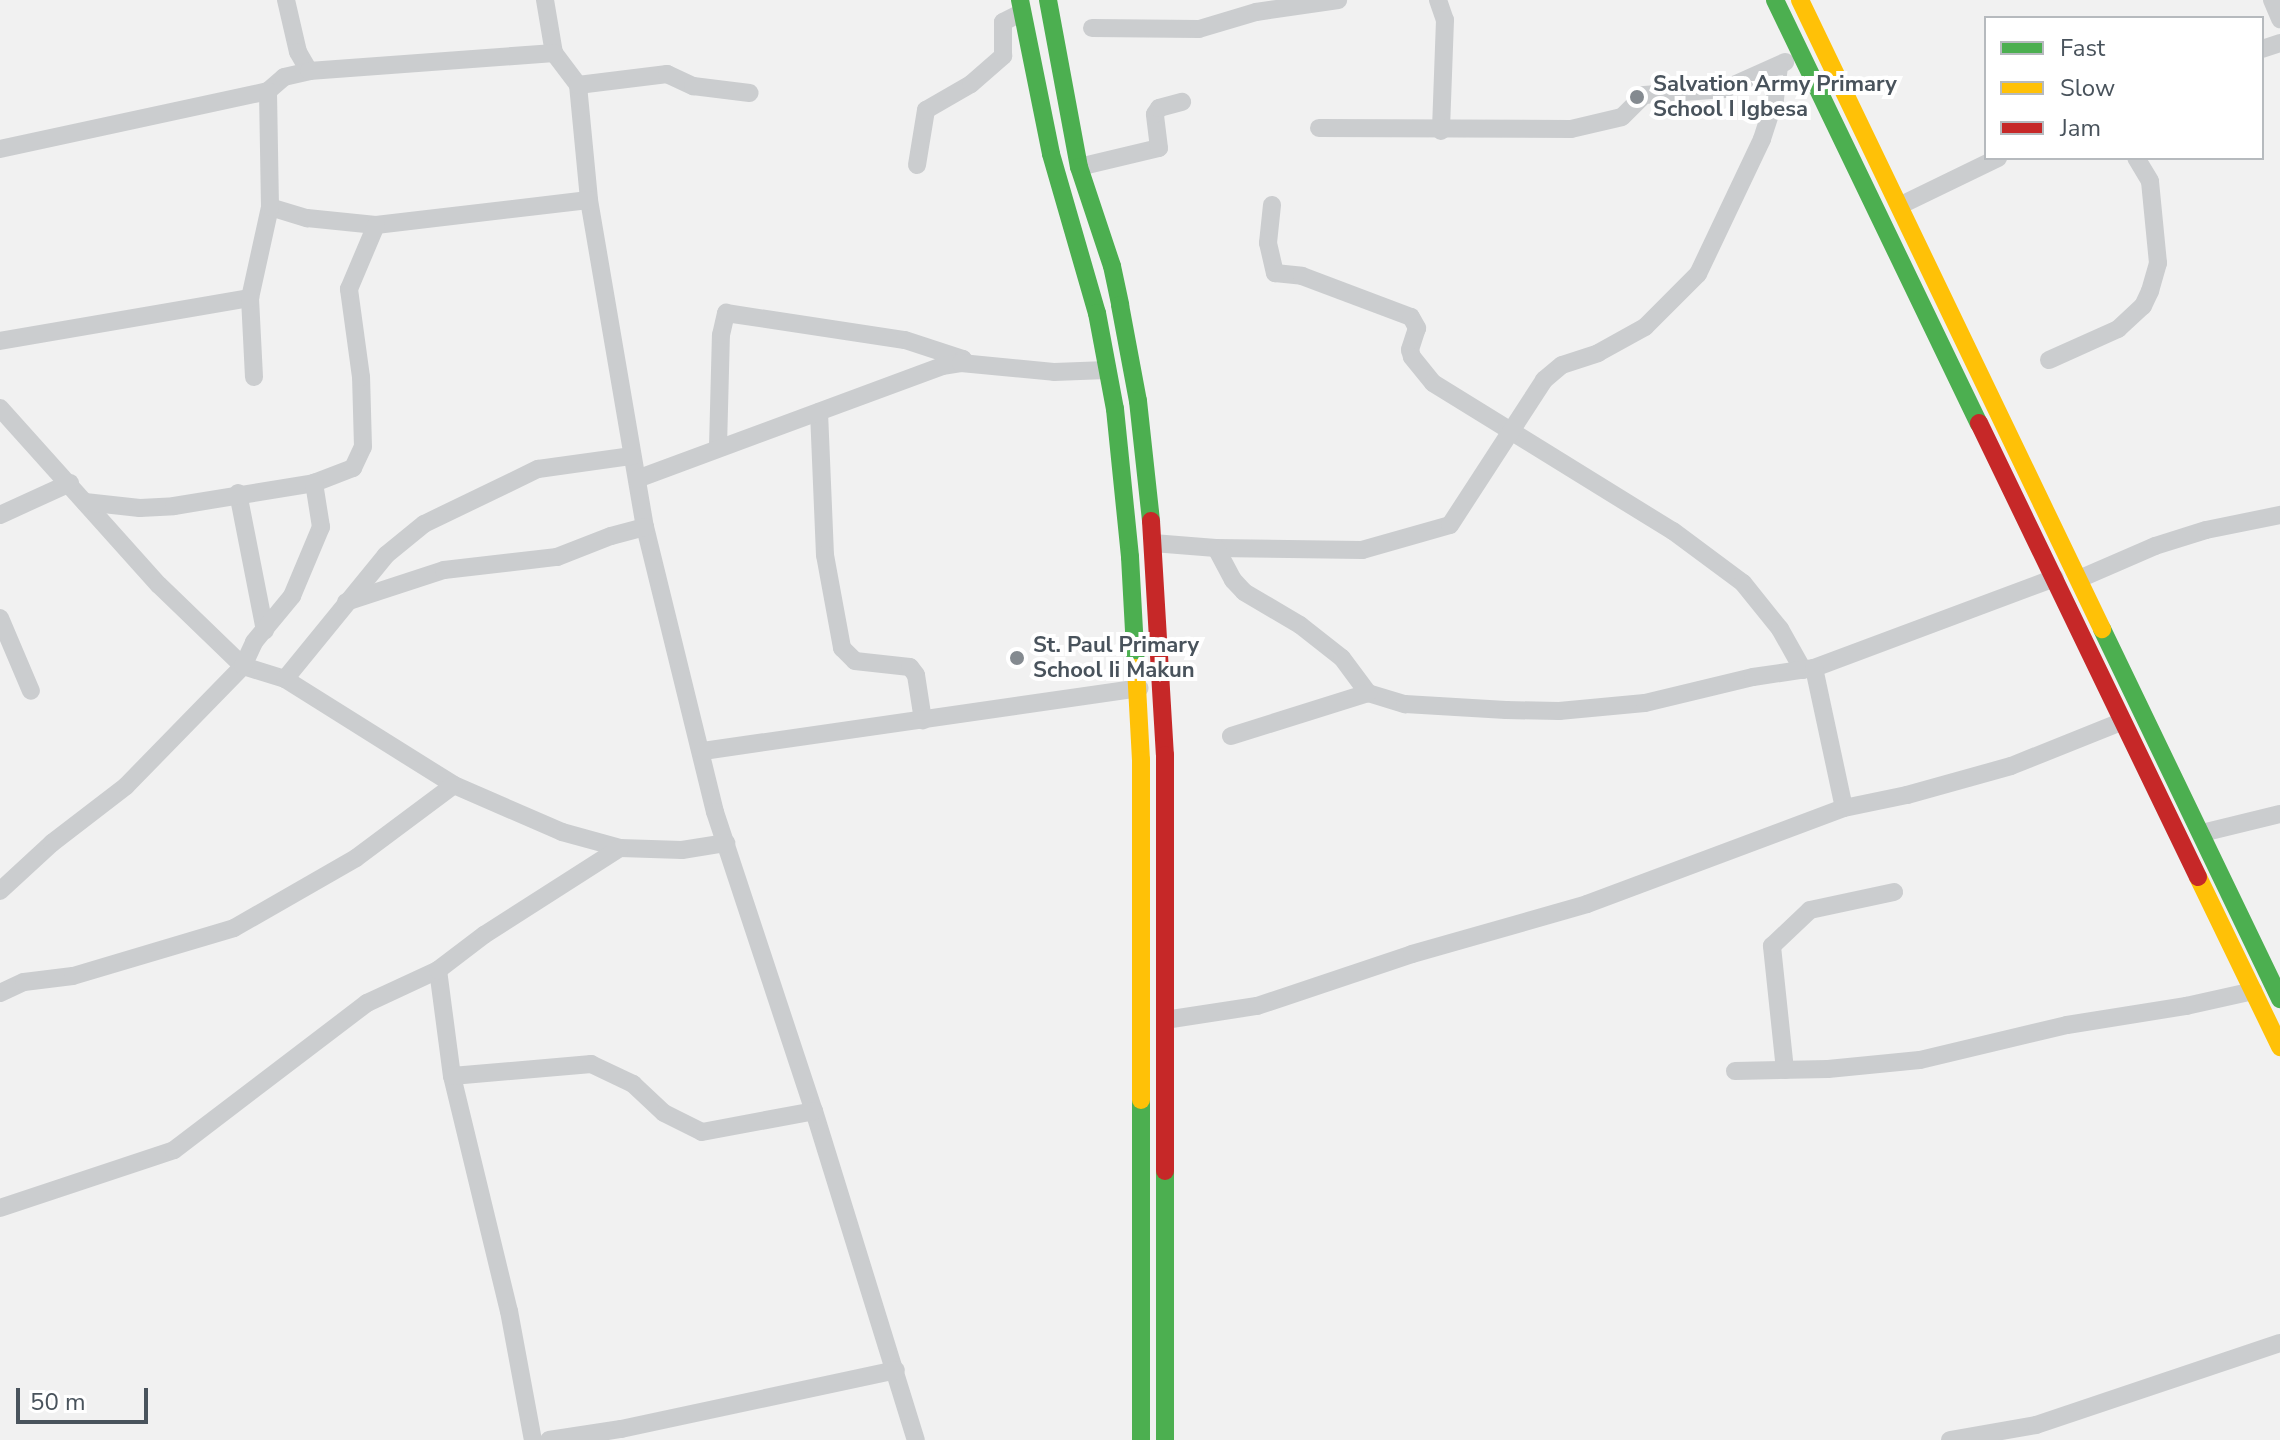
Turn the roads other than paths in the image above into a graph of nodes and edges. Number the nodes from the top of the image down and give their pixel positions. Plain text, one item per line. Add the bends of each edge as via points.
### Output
1 (286, 0) edge
2 (545, 0) edge
3 (1048, 0) edge
4 (1338, 0) edge
5 (1438, 0) edge
6 (1775, 0) edge
7 (1800, 0) edge
8 (2272, 0) edge
9 (1021, 6) edge
10 (2280, 19) edge
11 (1092, 28) dead end
12 (554, 53) junction
13 (1802, 53) junction
14 (1779, 66) junction
15 (309, 71) junction
16 (578, 85) junction
17 (268, 91) junction
18 (750, 93) dead end
19 (1182, 102) dead end
20 (1319, 128) dead end
21 (1441, 131) junction
22 (0, 149) edge
23 (1994, 160) edge
24 (2137, 160) edge
25 (917, 165) dead end
26 (1079, 167) junction
27 (589, 200) junction
28 (1272, 205) dead end
29 (1901, 205) junction
30 (270, 207) junction
31 (376, 225) junction
32 (250, 298) junction
33 (0, 341) edge
34 (2049, 360) dead end
35 (961, 363) junction
36 (1107, 370) junction
37 (254, 377) dead end
38 (0, 408) edge
39 (819, 412) junction
40 (1512, 430) junction
41 (718, 447) junction
42 (632, 456) junction
43 (637, 479) junction
44 (70, 483) junction
45 (314, 483) junction
46 (238, 493) junction
47 (85, 502) junction
48 (0, 515) edge
49 (2280, 515) edge
50 (645, 527) junction
51 (1153, 543) junction
52 (1216, 548) junction
53 (2055, 578) junction
54 (2079, 579) junction
55 (344, 603) junction
56 (0, 618) edge
57 (265, 630) junction
58 (243, 666) junction
59 (1808, 669) junction
60 (285, 679) junction
61 (1139, 688) junction
62 (31, 691) dead end
63 (1368, 693) junction
64 (923, 720) junction
65 (2121, 722) junction
66 (1231, 736) dead end
67 (703, 751) junction
68 (454, 785) junction
69 (1844, 808) junction
70 (2280, 814) edge
71 (2202, 833) junction
72 (726, 843) junction
73 (620, 848) junction
74 (0, 891) edge
75 (1894, 892) dead end
76 (438, 970) junction
77 (2253, 991) junction
78 (0, 993) edge
79 (2280, 999) edge
80 (1165, 1020) junction
81 (2280, 1047) edge
82 (1785, 1070) junction
83 (1735, 1071) dead end
84 (452, 1076) junction
85 (814, 1111) junction
86 (0, 1208) edge
87 (2280, 1343) edge
88 (896, 1370) junction
89 (622, 1434) edge
90 (533, 1440) edge
91 (549, 1440) edge
92 (916, 1440) edge
93 (1141, 1440) edge
94 (1165, 1440) edge
95 (1950, 1440) edge

1 - 15 street via 298,52
2 - 12 street
3 - 26 street
4 - 11 street via 1256,12 1199,29
5 - 21 street via 1445,20
6 - 13 street
7 - 29 street
8 - 10 street
9 - 25 street via 1003,22 1003,56 971,84 926,110
9 - 36 street via 1051,154 1089,275
12 - 15 street
12 - 16 street
13 - 14 street
13 - 53 street
14 - 21 street via 1725,89 1644,95 1622,117 1579,128
14 - 40 street via 1762,139 1698,274 1645,327 1598,353 1562,365 1544,380
15 - 17 street via 284,77
16 - 18 street via 667,74 693,86
16 - 27 street
17 - 22 street
17 - 30 street
19 - 26 street via 1155,114 1159,148
20 - 21 street
23 - 29 street
24 - 34 street via 2150,181 2158,263 2150,291 2143,306 2118,329
26 - 51 street via 1120,305 1138,401
27 - 31 street
27 - 42 street
28 - 40 street via 1268,243 1275,273 1302,276 1411,317 1417,328 1410,350 1427,377
29 - 54 street
30 - 31 street via 307,218
30 - 32 street
31 - 45 street via 349,289 361,377 363,447 353,468
32 - 33 street
32 - 37 street
35 - 36 street via 1054,372
35 - 39 street
35 - 41 street via 963,359 905,340 726,313
36 - 61 street via 1130,557
38 - 44 street
39 - 41 street
39 - 64 street via 825,555 842,648 855,661 910,667
40 - 52 street via 1450,525 1372,549
40 - 59 street via 1673,531 1743,583
41 - 43 street
42 - 43 street
42 - 55 street via 538,469 424,524 386,555
43 - 50 street
44 - 47 street
44 - 48 street
45 - 46 street
45 - 57 street via 321,527 292,596
46 - 47 street via 152,508
46 - 57 street
47 - 58 street via 159,585
49 - 54 street via 2155,546
50 - 55 street via 557,557 444,570
50 - 67 street
51 - 52 street
51 - 80 street via 1165,755
52 - 63 street via 1244,592 1342,658
53 - 59 street
53 - 65 street
54 - 71 street
55 - 60 street
56 - 62 street
57 - 58 street
58 - 60 street
58 - 74 street via 126,786
59 - 63 street via 1645,703 1559,711 1405,704
59 - 69 street
60 - 68 street
61 - 64 street
61 - 93 street
63 - 66 street
64 - 67 street
65 - 69 street via 2011,766
65 - 77 street
67 - 72 street
68 - 73 street via 562,832
68 - 78 street via 356,858 234,928 73,976 24,982
69 - 80 street via 1587,904 1257,1006
70 - 71 street
71 - 79 street
72 - 73 street via 682,850
72 - 85 street
73 - 76 street
75 - 82 street via 1810,910 1772,946
76 - 84 street
76 - 86 street via 367,1003 174,1150
77 - 81 street
77 - 82 street via 2067,1025 1920,1060
80 - 94 street
82 - 83 street
84 - 85 street via 591,1064 633,1084 664,1113 702,1132
84 - 90 street via 509,1311
85 - 88 street
87 - 95 street via 2036,1425
88 - 89 street
88 - 92 street
89 - 91 street

